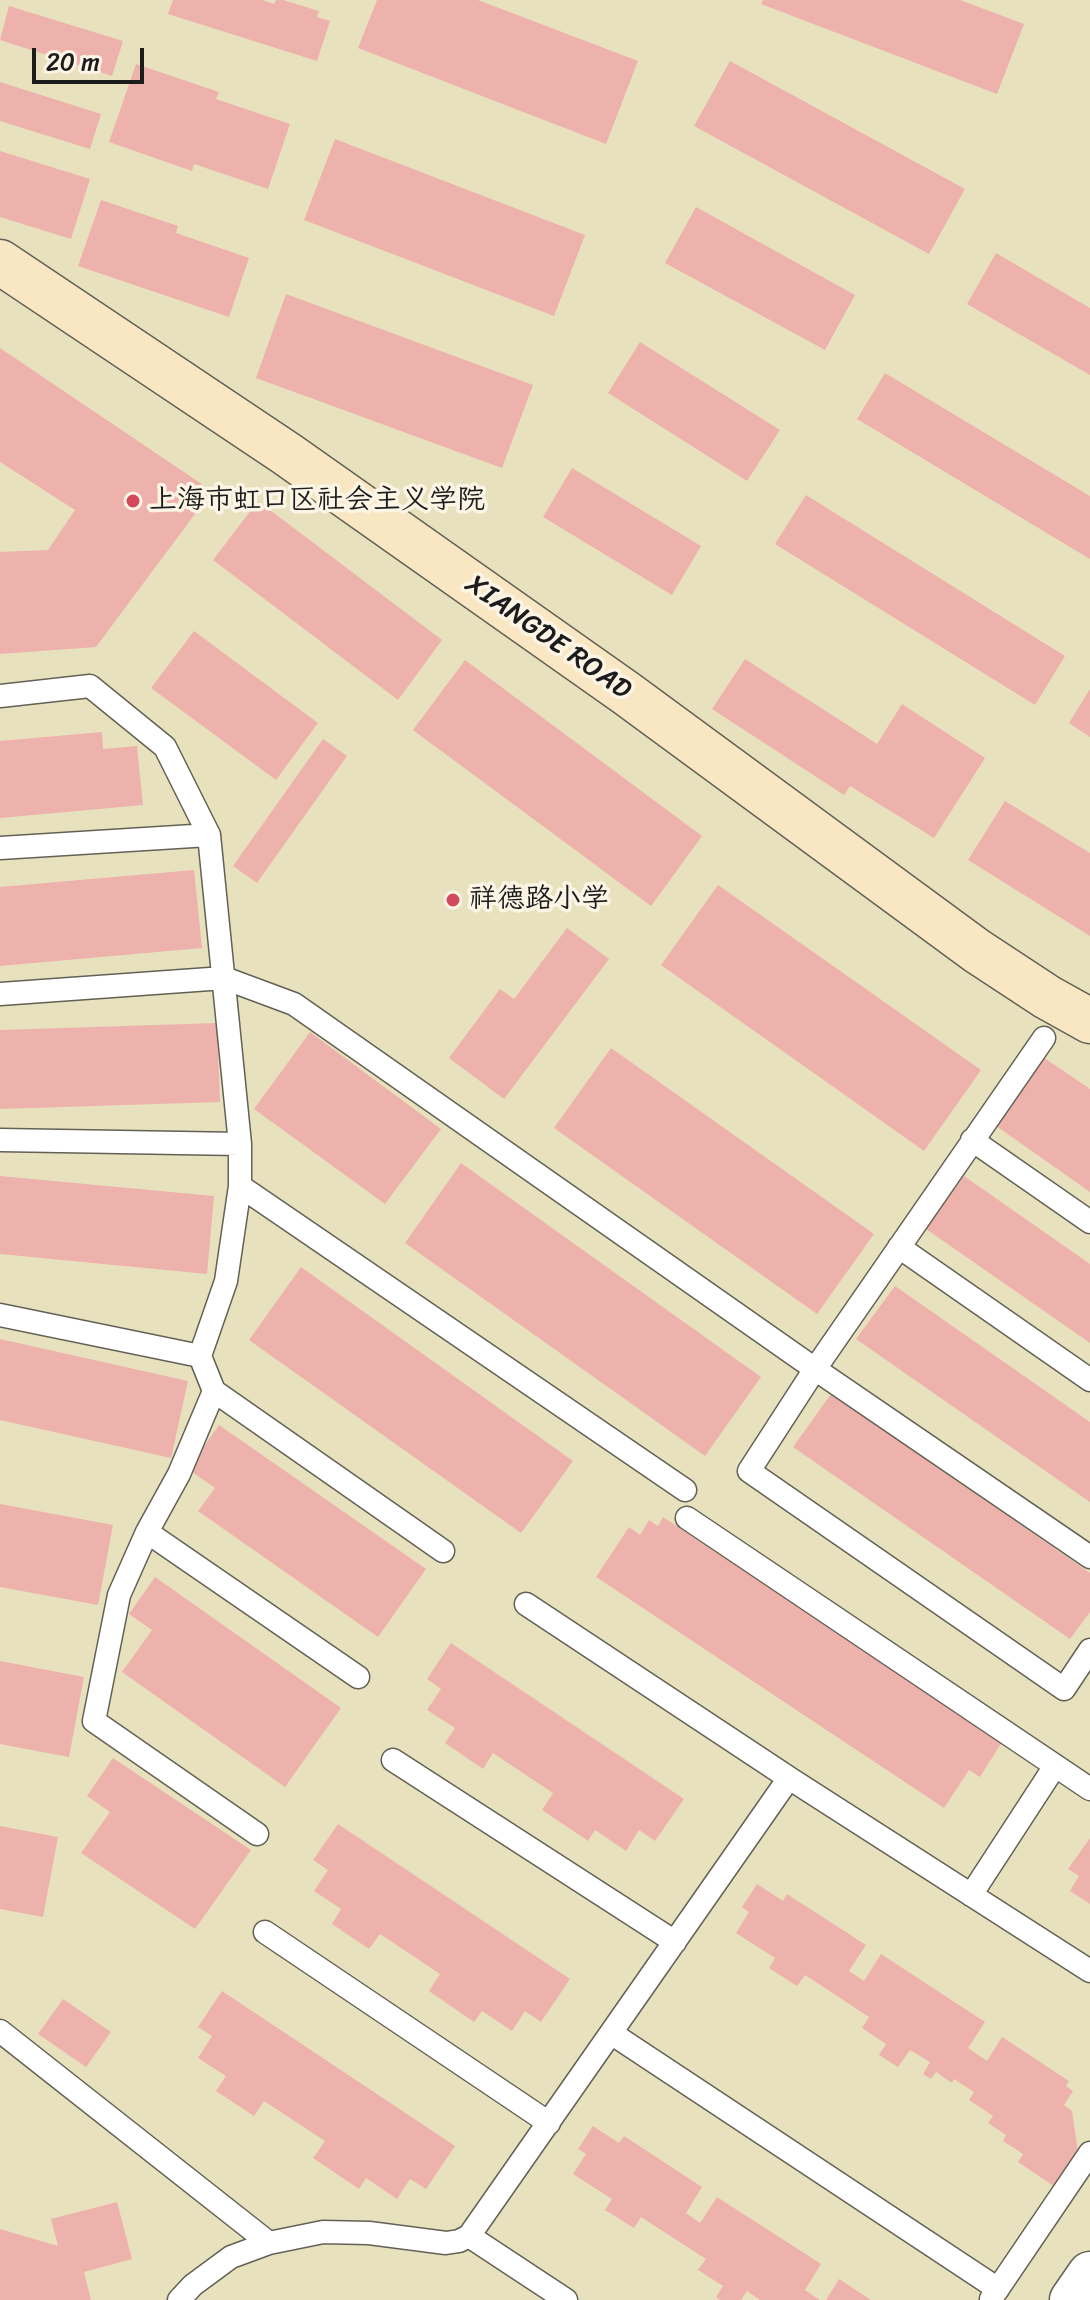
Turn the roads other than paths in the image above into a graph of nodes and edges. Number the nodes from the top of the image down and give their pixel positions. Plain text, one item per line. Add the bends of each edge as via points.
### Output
1 (0, 262) edge
2 (0, 696) edge
3 (209, 835) junction
4 (0, 848) edge
5 (224, 978) junction
6 (0, 994) edge
7 (1090, 1021) edge
8 (1044, 1038) dead end
9 (0, 1140) edge
10 (972, 1140) junction
11 (240, 1144) junction
12 (240, 1186) junction
13 (1090, 1222) edge
14 (899, 1247) junction
15 (0, 1315) edge
16 (200, 1356) junction
17 (815, 1369) junction
18 (1090, 1380) edge
19 (214, 1391) junction
20 (685, 1490) dead end
21 (687, 1518) dead end
22 (147, 1532) junction
23 (443, 1551) dead end
24 (1090, 1557) edge
25 (526, 1604) dead end
26 (1090, 1650) edge
27 (358, 1677) dead end
28 (393, 1760) dead end
29 (1055, 1766) junction
30 (789, 1778) junction
31 (1090, 1789) edge
32 (257, 1834) dead end
33 (971, 1895) junction
34 (265, 1932) dead end
35 (675, 1942) junction
36 (1090, 1971) edge
37 (0, 2031) edge
38 (611, 2033) junction
39 (549, 2123) junction
40 (1090, 2153) edge
41 (469, 2236) junction
42 (269, 2243) junction
43 (1090, 2274) edge
44 (994, 2295) edge
45 (179, 2300) edge
46 (566, 2300) edge
47 (1072, 2300) edge

1 - 7 street, XIANGDE ROAD via 287,454 977,951
2 - 3 lane via 90,686 165,747
3 - 4 lane
3 - 5 lane
5 - 6 lane
5 - 11 lane
5 - 17 lane via 294,1004
8 - 10 lane
9 - 11 lane
10 - 13 lane
10 - 14 lane
11 - 12 lane
12 - 16 lane via 226,1281
12 - 20 lane
14 - 17 lane
14 - 18 lane
15 - 16 lane
16 - 19 lane
17 - 24 lane
17 - 26 lane via 749,1471 1064,1689
19 - 22 lane via 179,1474
19 - 23 lane
21 - 29 lane
22 - 27 lane
22 - 32 lane via 119,1595 94,1721
25 - 30 lane
28 - 35 lane
29 - 31 lane
29 - 33 lane
30 - 33 lane
30 - 35 lane
33 - 36 lane
34 - 39 lane
35 - 38 lane
37 - 42 lane
38 - 39 lane
38 - 44 lane
39 - 41 lane
40 - 44 lane
41 - 42 lane via 446,2243 323,2232
41 - 46 lane
42 - 45 lane via 231,2257
43 - 47 street

